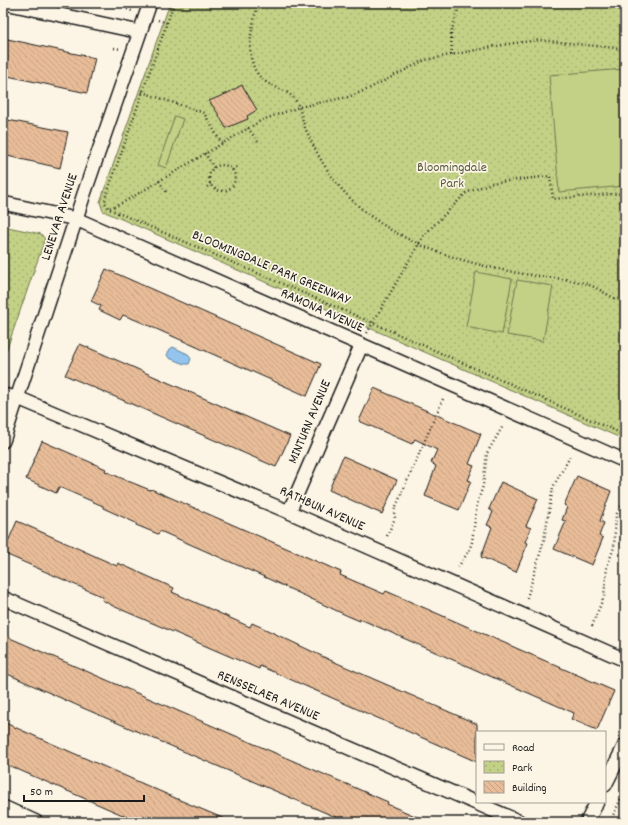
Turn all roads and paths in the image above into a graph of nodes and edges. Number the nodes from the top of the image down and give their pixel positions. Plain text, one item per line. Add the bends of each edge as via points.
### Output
1 (5, 3) edge
2 (150, 3) edge
3 (174, 3) edge
4 (258, 3) edge
5 (460, 3) edge
6 (140, 32) junction
7 (625, 49) edge
8 (452, 55) junction
9 (142, 92) junction
10 (299, 107) junction
11 (248, 128) junction
12 (258, 142) dead end
13 (222, 144) junction
14 (205, 153) junction
15 (237, 167) dead end
16 (214, 168) junction
17 (232, 170) junction
18 (160, 181) junction
19 (211, 184) junction
20 (207, 188) dead end
21 (167, 193) dead end
22 (625, 193) edge
23 (3, 203) edge
24 (109, 209) junction
25 (76, 219) junction
26 (418, 245) junction
27 (625, 302) edge
28 (373, 323) junction
29 (361, 346) junction
30 (3, 395) edge
31 (18, 398) junction
32 (443, 399) dead end
33 (504, 426) dead end
34 (625, 435) edge
35 (3, 441) edge
36 (572, 455) dead end
37 (625, 461) edge
38 (625, 499) edge
39 (290, 512) junction
40 (387, 536) dead end
41 (458, 567) dead end
42 (3, 598) edge
43 (527, 598) dead end
44 (592, 626) dead end
45 (625, 660) edge
46 (625, 745) edge
47 (622, 760) edge
48 (606, 784) edge
49 (625, 790) edge
50 (476, 803) edge
51 (476, 803) edge
52 (596, 803) edge
53 (3, 807) edge
54 (36, 822) edge
55 (520, 822) edge
56 (587, 822) edge
57 (610, 822) edge

1 - 6 street
2 - 6 street, LENEVAR AVENUE
3 - 9 path
4 - 10 path via 250,45 256,71 266,82 290,94
5 - 8 path via 451,33
6 - 25 street, LENEVAR AVENUE
7 - 8 path via 539,40
8 - 10 path via 425,60 348,97
9 - 13 path via 204,113
9 - 24 path via 106,196 105,203
10 - 11 path via 262,120
10 - 26 path via 306,130 319,156 347,195 377,221
11 - 12 path
11 - 13 path
13 - 14 path
14 - 16 path
14 - 18 path
15 - 17 path
16 - 17 path via 223,165
16 - 19 path via 210,174
17 - 19 path via 235,180 228,190 219,190
18 - 21 path
18 - 24 path
19 - 20 path
22 - 26 path via 553,199 550,176 490,183 466,193 431,226
23 - 25 street, RAMONA AVENUE
24 - 28 path, BLOOMINGDALE PARK GREENWAY
25 - 29 street, RAMONA AVENUE
25 - 31 street, LENEVAR AVENUE
26 - 27 path via 474,264 586,284
26 - 28 path
28 - 34 path, BLOOMINGDALE PARK GREENWAY
29 - 37 street, RAMONA AVENUE
29 - 39 street, MINTURN AVENUE
30 - 31 street, RATHBUN AVENUE
31 - 35 street, LENEVAR AVENUE
31 - 39 street, RATHBUN AVENUE
32 - 40 path via 394,511 395,518
33 - 41 path via 488,453 472,542
36 - 43 path via 552,487 544,540
38 - 44 path via 616,515 614,547 606,567 604,596
39 - 45 street, RATHBUN AVENUE
42 - 50 street, RENSSELAER AVENUE
46 - 47 street
47 - 48 street
49 - 57 path
51 - 55 street, RENSSELAER AVENUE
52 - 56 street
53 - 54 street

